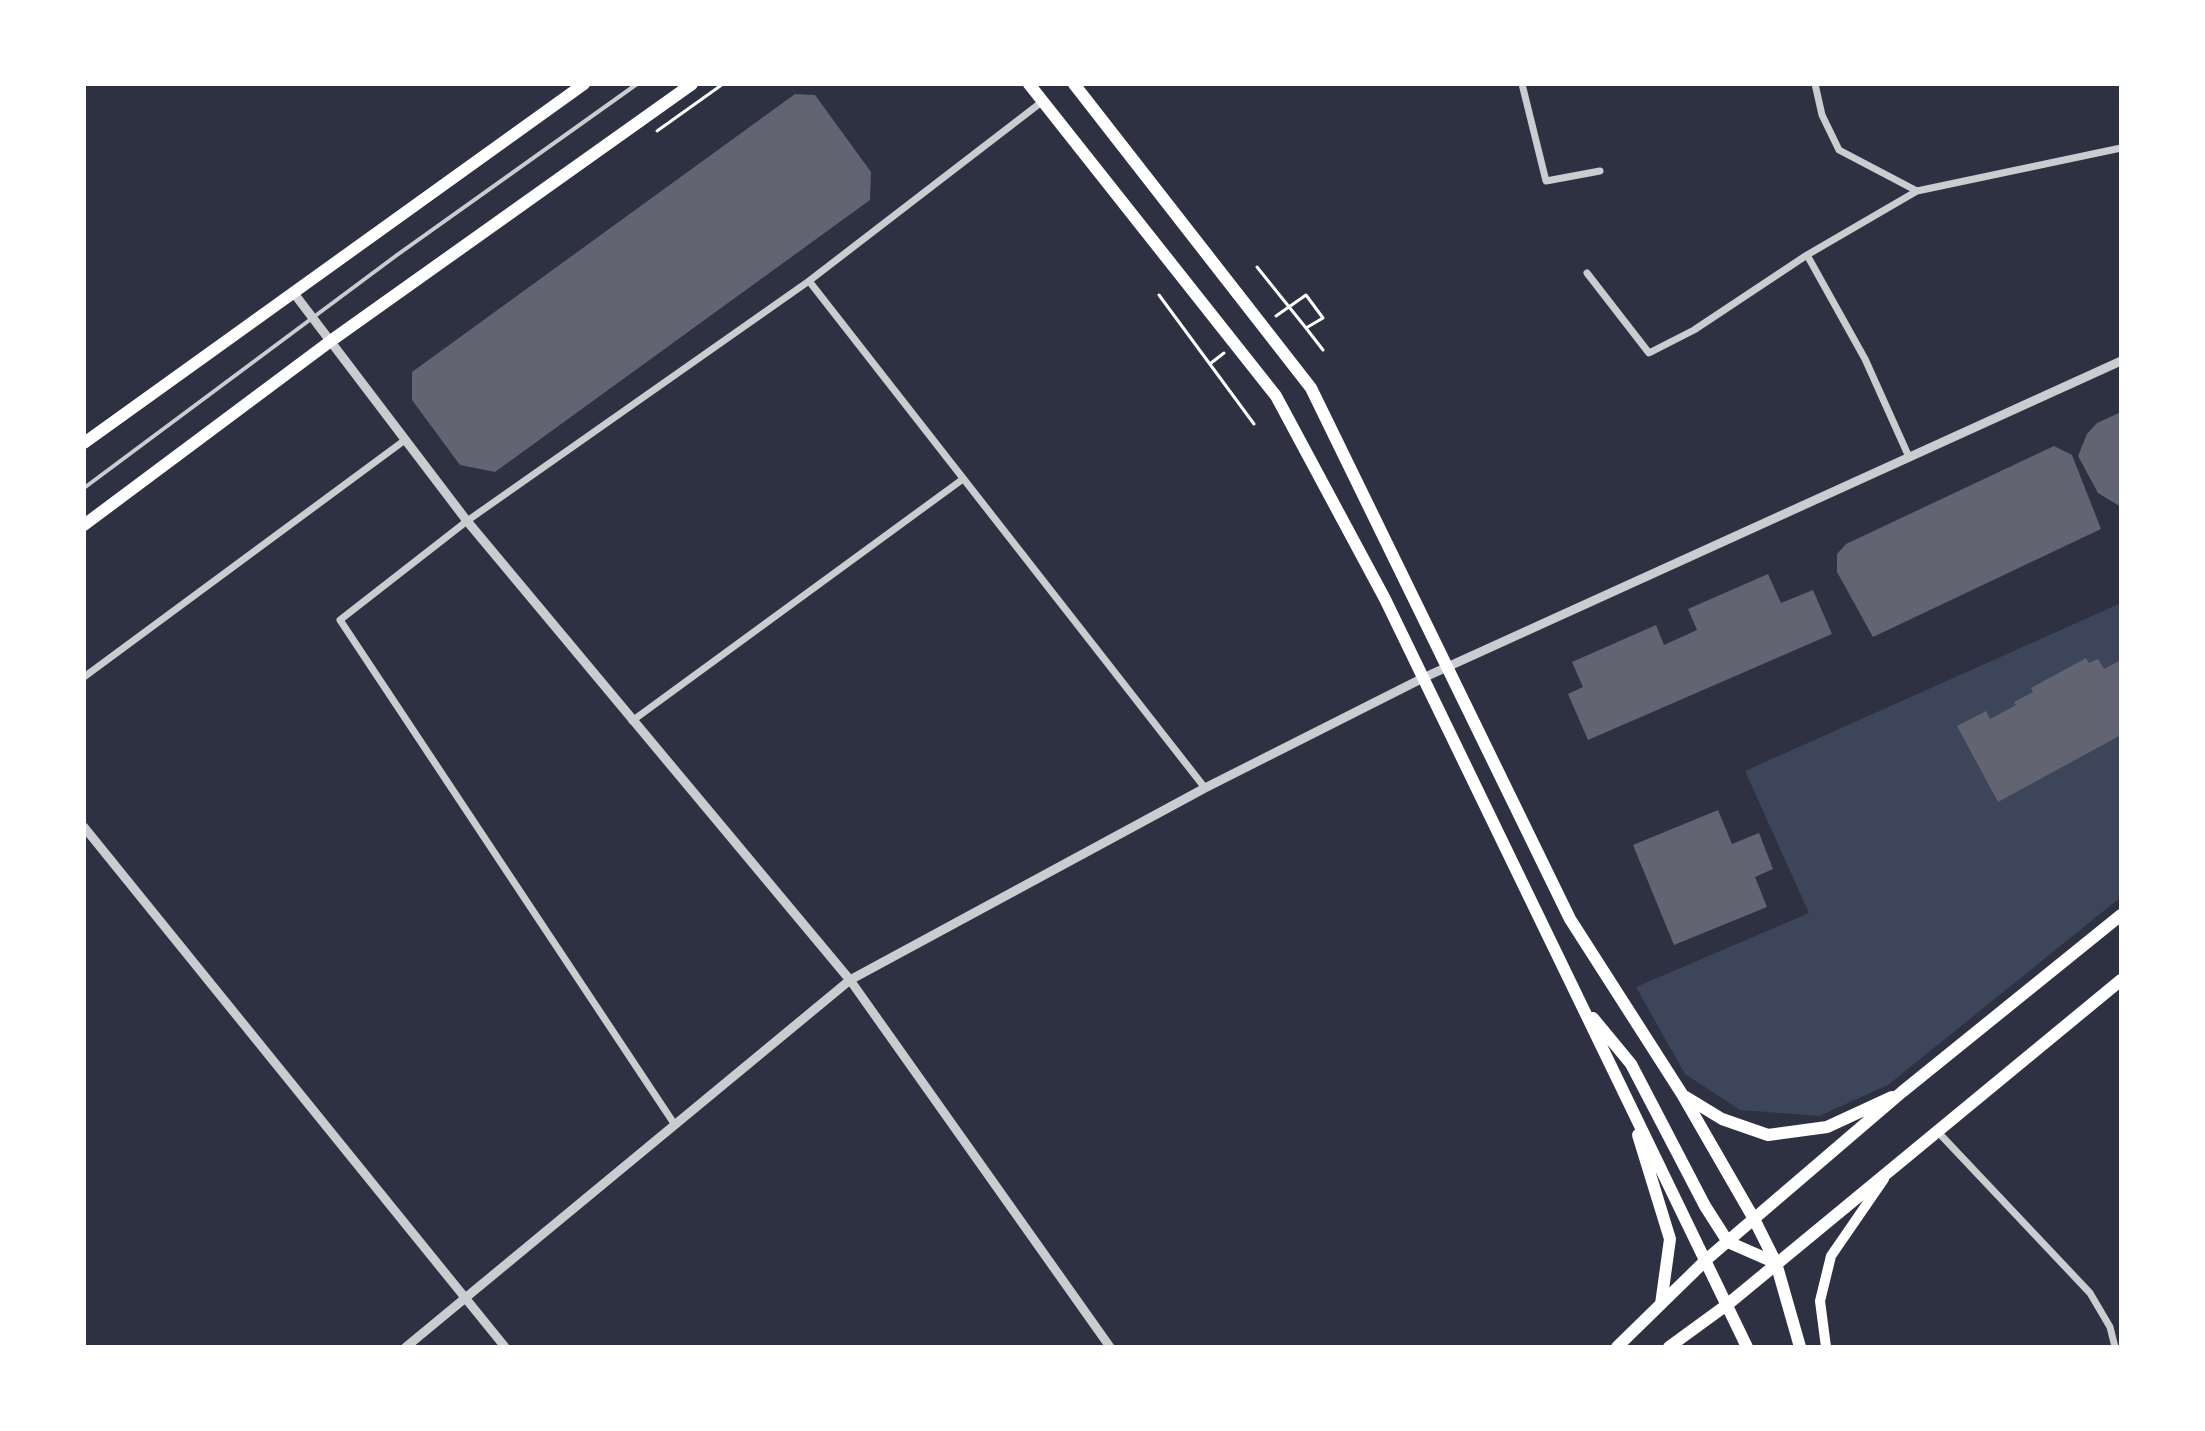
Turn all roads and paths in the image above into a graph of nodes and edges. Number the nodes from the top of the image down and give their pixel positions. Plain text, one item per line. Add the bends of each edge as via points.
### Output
1 (584, 84) edge
2 (637, 84) edge
3 (692, 84) edge
4 (723, 84) edge
5 (1029, 84) edge
6 (1074, 84) edge
7 (1522, 84) edge
8 (1815, 84) edge
9 (1043, 101) junction
10 (657, 131) dead end
11 (2121, 148) edge
12 (1600, 171) dead end
13 (1917, 191) junction
14 (1807, 255) junction
15 (1257, 267) dead end
16 (1587, 273) dead end
17 (809, 281) junction
18 (293, 292) junction
19 (1159, 295) dead end
20 (1306, 295) dead end
21 (1306, 328) junction
22 (332, 340) junction
23 (1323, 350) dead end
24 (2121, 361) edge
25 (1254, 424) dead end
26 (405, 440) junction
27 (84, 443) edge
28 (1909, 457) junction
29 (963, 479) junction
30 (84, 488) edge
31 (467, 521) junction
32 (84, 525) edge
33 (1447, 668) junction
34 (84, 677) edge
35 (1423, 678) junction
36 (632, 721) junction
37 (1205, 788) junction
38 (84, 828) edge
39 (2121, 915) edge
40 (850, 980) junction
41 (2121, 980) edge
42 (1578, 1000) junction
43 (1902, 1092) junction
44 (1682, 1094) junction
45 (1626, 1097) junction
46 (675, 1125) junction
47 (1937, 1131) junction
48 (1891, 1168) junction
49 (1754, 1219) junction
50 (1728, 1242) junction
51 (1707, 1259) junction
52 (1776, 1263) junction
53 (466, 1299) junction
54 (1661, 1304) junction
55 (1728, 1304) junction
56 (406, 1347) edge
57 (505, 1347) edge
58 (1110, 1347) edge
59 (1617, 1347) edge
60 (1669, 1347) edge
61 (1747, 1347) edge
62 (1800, 1347) edge
63 (1826, 1347) edge
64 (2115, 1347) edge

1 - 18 main road
2 - 30 lane
3 - 22 main road
4 - 10 path
5 - 9 main road
6 - 33 main road via 1311,388
7 - 12 street via 1546,181
8 - 13 street via 1822,115 1839,150
9 - 17 street
9 - 35 main road via 1276,396
11 - 13 street
13 - 14 street
14 - 16 street via 1694,330 1649,353
14 - 28 street via 1865,359
15 - 21 path
17 - 29 street
17 - 31 street
18 - 22 street
18 - 27 main road
19 - 25 path
20 - 21 path via 1323,318
21 - 23 path
22 - 26 street
22 - 32 main road
24 - 28 street
26 - 31 street
26 - 34 street
28 - 33 street
29 - 36 street
29 - 37 street
31 - 36 street
31 - 46 street via 340,620
33 - 35 street
33 - 44 main road via 1570,919
35 - 37 street
35 - 42 main road
36 - 40 street
37 - 40 street
38 - 53 street
39 - 43 main road
40 - 46 street
40 - 58 street
41 - 47 main road
42 - 45 main road
42 - 50 main road via 1631,1064
43 - 44 main road via 1827,1127 1768,1135 1722,1119
43 - 49 main road
44 - 49 main road
45 - 51 main road
45 - 54 main road via 1670,1239
46 - 53 street
47 - 48 main road
47 - 64 street via 2090,1293
48 - 52 main road
48 - 63 main road via 1831,1256 1820,1301
49 - 50 main road
49 - 52 main road
50 - 51 main road
50 - 52 main road
51 - 54 main road
51 - 55 main road
52 - 55 main road
52 - 62 main road
53 - 56 street
53 - 57 street
54 - 59 main road
55 - 60 main road
55 - 61 main road

